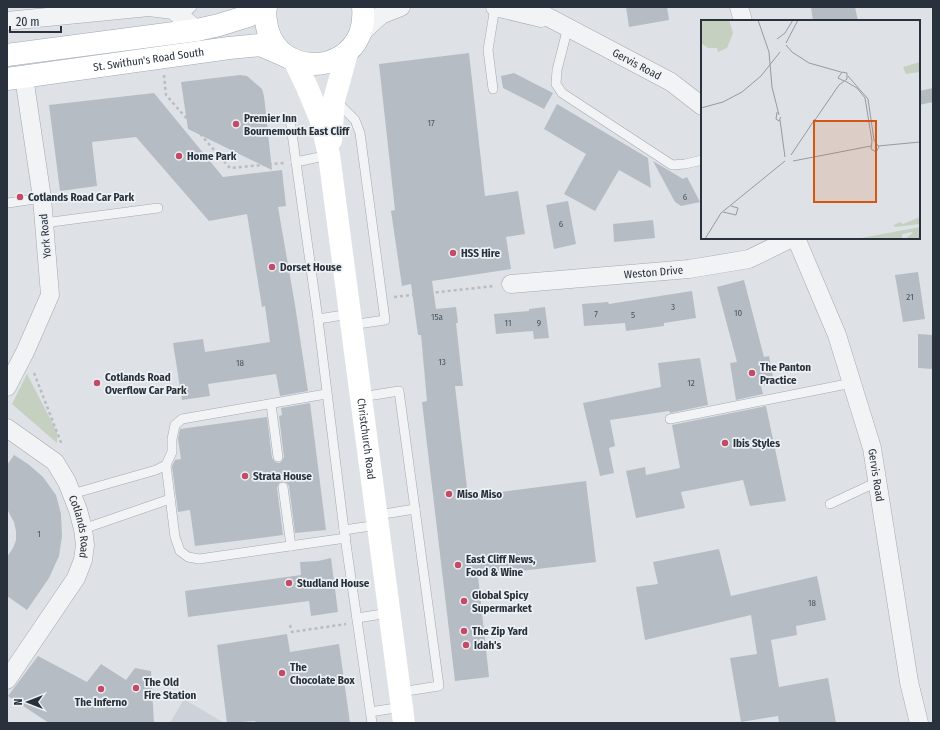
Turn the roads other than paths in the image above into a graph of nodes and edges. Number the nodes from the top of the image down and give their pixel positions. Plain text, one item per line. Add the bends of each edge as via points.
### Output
1 (257, 7) edge
2 (266, 7) edge
3 (363, 7) edge
4 (401, 7) edge
5 (495, 7) edge
6 (529, 7) edge
7 (739, 7) edge
8 (190, 18) edge
9 (743, 20) edge
10 (7, 21) edge
11 (568, 27) junction
12 (360, 34) junction
13 (347, 53) junction
14 (7, 55) edge
15 (291, 59) junction
16 (15, 78) edge
17 (493, 89) dead end
18 (334, 100) junction
19 (701, 105) edge
20 (290, 119) dead end
21 (329, 155) junction
22 (701, 160) edge
23 (296, 162) junction
24 (42, 198) junction
25 (8, 203) edge
26 (158, 208) dead end
27 (44, 223) junction
28 (795, 239) edge
29 (797, 239) edge
30 (511, 284) road end
31 (318, 319) junction
32 (351, 319) junction
33 (852, 383) junction
34 (7, 387) edge
35 (326, 394) junction
36 (361, 397) junction
37 (271, 404) junction
38 (670, 419) dead end
39 (7, 428) edge
40 (278, 457) dead end
41 (166, 465) junction
42 (877, 482) junction
43 (283, 487) dead end
44 (72, 494) junction
45 (170, 499) junction
46 (830, 504) dead end
47 (415, 510) junction
48 (377, 520) junction
49 (83, 529) junction
50 (345, 534) junction
51 (291, 546) junction
52 (389, 613) junction
53 (358, 620) junction
54 (7, 680) edge
55 (402, 707) edge
56 (370, 712) junction
57 (372, 723) edge
58 (919, 723) edge

1 - 8 main road via 248,16
2 - 15 main road via 266,23 270,36 277,48
3 - 12 main road
4 - 12 street via 381,15
5 - 11 street, Gervis Road
5 - 17 lane via 488,50
6 - 11 street, Gervis Road
7 - 9 street
8 - 10 street via 173,10 149,8
8 - 14 main road
11 - 19 street, Gervis Road via 671,82
11 - 22 lane via 556,70 556,84 562,94 672,165
12 - 13 main road
13 - 15 main road, St. Swithun's Road South via 322,64 308,64
13 - 18 main road, Christchurch Road
15 - 16 main road, St. Swithun's Road South via 260,46 229,48
15 - 21 main road, Christchurch Road via 321,121
16 - 24 street, York Road
18 - 21 main road, Christchurch Road
18 - 32 lane via 355,120 360,133 385,320
20 - 23 lane
21 - 23 lane
21 - 32 main road, Christchurch Road
23 - 31 lane
24 - 25 lane
24 - 27 street, York Road
26 - 27 lane
27 - 34 street, York Road via 50,296
28 - 30 street, Weston Drive via 749,259 689,269
29 - 33 street, Gervis Road via 837,335
31 - 32 lane
31 - 35 lane
32 - 36 main road, Christchurch Road
33 - 38 lane via 792,397
33 - 42 street, Gervis Road via 872,448
35 - 37 lane
35 - 50 lane
36 - 47 lane via 399,391
36 - 48 main road, Christchurch Road
37 - 40 lane
37 - 41 lane via 182,419 175,425 172,452
39 - 44 street, Cotlands Road via 55,462
41 - 44 lane
41 - 45 lane
42 - 46 lane
42 - 58 street, Gervis Road via 909,682
43 - 51 lane
44 - 49 street, Cotlands Road
45 - 49 lane
45 - 51 lane via 175,537 180,552 188,557 199,559
47 - 48 lane
47 - 55 lane via 439,686
48 - 50 lane
48 - 52 main road, Christchurch Road
49 - 54 street, Cotlands Road via 83,560 76,578
50 - 51 lane
50 - 53 lane
52 - 53 lane
52 - 55 main road, Christchurch Road
53 - 56 lane
55 - 56 lane
56 - 57 lane

